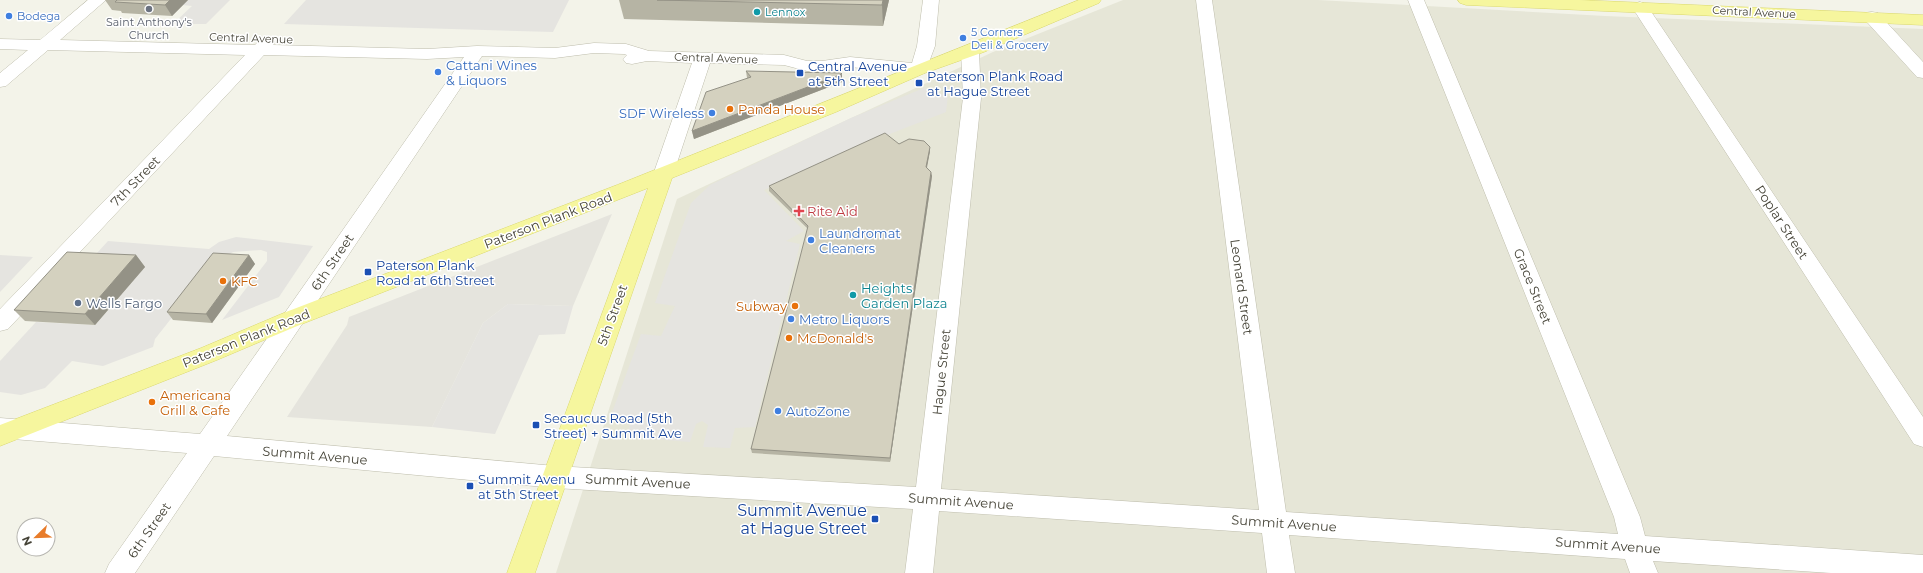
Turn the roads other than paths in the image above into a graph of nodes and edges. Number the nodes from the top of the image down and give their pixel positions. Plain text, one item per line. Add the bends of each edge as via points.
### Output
1 (98, 0) edge
2 (931, 0) edge
3 (1093, 0) edge
4 (1204, 0) edge
5 (1416, 0) edge
6 (1466, 0) edge
7 (1640, 7) junction
8 (1872, 17) junction
9 (1923, 20) edge
10 (0, 31) edge
11 (59, 32) junction
12 (0, 44) edge
13 (264, 44) junction
14 (44, 45) junction
15 (477, 51) junction
16 (970, 51) junction
17 (703, 57) junction
18 (919, 69) junction
19 (1923, 73) edge
20 (0, 82) edge
21 (663, 175) junction
22 (294, 318) junction
23 (0, 323) edge
24 (6, 431) edge
25 (1923, 437) edge
26 (208, 445) junction
27 (555, 477) junction
28 (927, 499) junction
29 (1273, 522) junction
30 (1634, 547) junction
31 (1923, 567) edge
32 (119, 573) edge
33 (521, 573) edge
34 (919, 573) edge
35 (1281, 573) edge
36 (1644, 573) edge

1 - 11 street
2 - 18 street via 926,46
3 - 16 main road, Paterson Plank Road
4 - 29 street, Leonard Street
5 - 30 street, Grace Street via 1627,517
6 - 7 main road, Central Avenue
7 - 8 main road, Central Avenue
7 - 25 street, Poplar Street
8 - 9 main road, Central Avenue
8 - 19 street
10 - 11 street, Central Avenue
11 - 13 street, Central Avenue
11 - 14 street
12 - 14 street, Central Avenue
13 - 14 street, Central Avenue
13 - 15 street, Central Avenue via 427,54
13 - 23 street, 7th Street
14 - 20 street
15 - 17 street, Central Avenue via 555,53 588,60 621,61 647,56
15 - 22 street, 6th Street
16 - 18 main road, Paterson Plank Road
16 - 28 street, Hague Street via 972,98
17 - 18 street, Central Avenue via 784,60 807,66 850,62
17 - 21 street, 5th Street
18 - 21 main road, Paterson Plank Road
21 - 22 main road, Paterson Plank Road
21 - 27 main road, 5th Street
22 - 24 main road, Paterson Plank Road via 209,354
22 - 26 street, 6th Street
24 - 26 street, Summit Avenue
26 - 27 street, Summit Avenue
26 - 32 street, 6th Street
27 - 28 street, Summit Avenue
27 - 33 main road, 5th Street
28 - 29 street, Summit Avenue
28 - 34 street, Hague Street
29 - 30 street, Summit Avenue
29 - 35 street, Leonard Street
30 - 31 street, Summit Avenue
30 - 36 street, Grace Street

